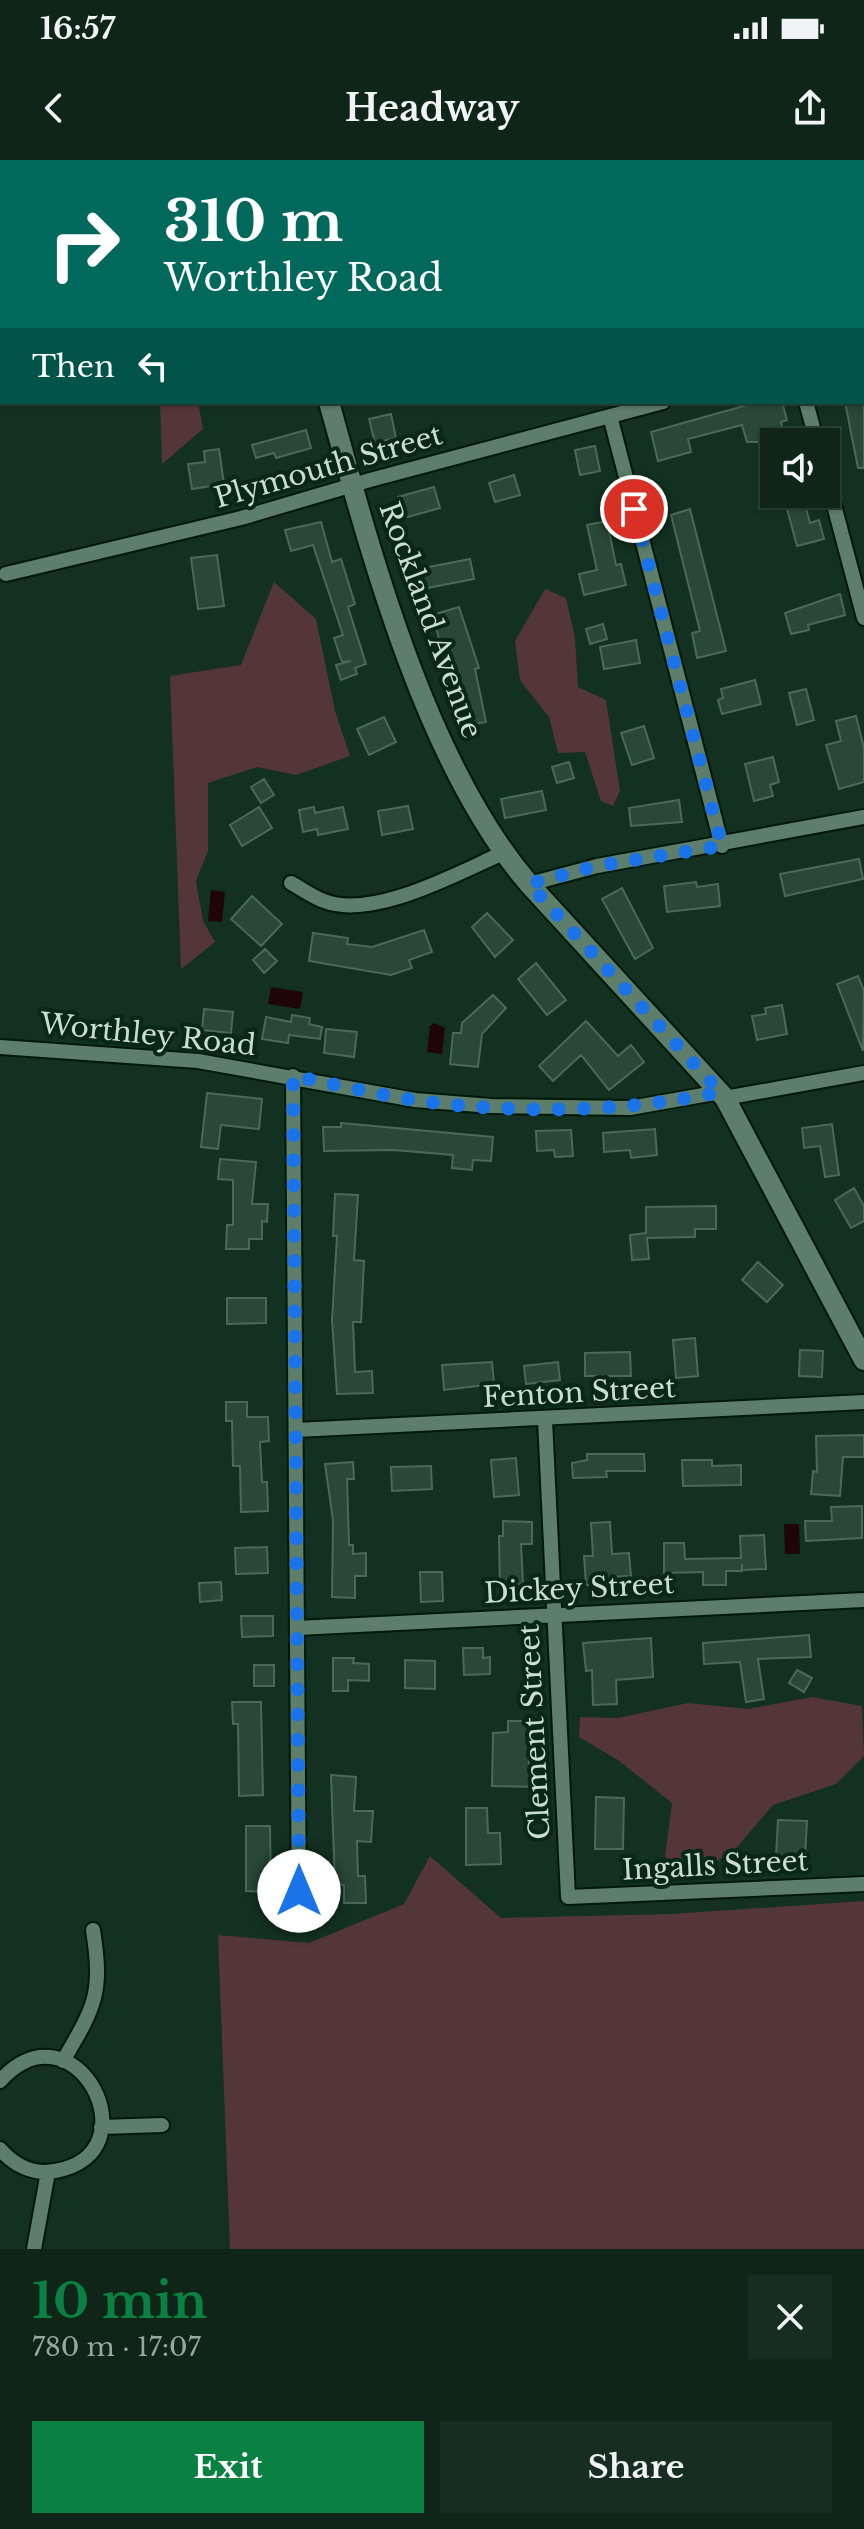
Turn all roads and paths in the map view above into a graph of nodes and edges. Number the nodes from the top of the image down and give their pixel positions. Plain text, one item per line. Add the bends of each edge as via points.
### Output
1 (330, 404) edge
2 (655, 404) edge
3 (807, 404) edge
4 (610, 416) junction
5 (813, 428) edge
6 (353, 486) junction
7 (835, 508) edge
8 (6, 574) dead end
9 (864, 618) edge
10 (864, 817) edge
11 (722, 846) junction
12 (503, 853) junction
13 (291, 883) dead end
14 (529, 884) junction
15 (0, 1047) edge
16 (864, 1073) edge
17 (293, 1076) junction
18 (722, 1095) junction
19 (864, 1360) edge
20 (864, 1402) edge
21 (545, 1420) junction
22 (296, 1430) junction
23 (864, 1600) edge
24 (554, 1615) junction
25 (297, 1628) junction
26 (864, 1884) edge
27 (568, 1897) joint
28 (299, 1921) dead end
29 (93, 1930) dead end
30 (63, 2061) junction
31 (0, 2081) edge
32 (162, 2125) dead end
33 (101, 2127) junction
34 (0, 2149) edge
35 (48, 2172) junction
36 (34, 2249) edge

1 - 6 street, Rockland Avenue
2 - 4 street, Plymouth Street
3 - 5 street
4 - 6 street, Plymouth Street
4 - 11 street
6 - 8 street, Plymouth Street
6 - 12 street, Rockland Avenue via 426,703 476,811
7 - 9 street
10 - 11 street
11 - 14 street via 597,866
12 - 13 street via 371,904 325,902
12 - 14 street, Rockland Avenue
14 - 18 street, Rockland Avenue
15 - 17 street, Worthley Road via 198,1061
16 - 18 street, Worthley Road
17 - 18 street, Worthley Road via 415,1100 491,1106 630,1108
17 - 22 street
18 - 19 street, Rockland Avenue
20 - 21 street, Fenton Street
21 - 22 street, Fenton Street
21 - 24 street, Clement Street
22 - 25 street
23 - 24 street, Dickey Street
24 - 25 street, Dickey Street
24 - 27 street, Clement Street
25 - 28 street
26 - 27 street, Ingalls Street
29 - 30 street via 96,2001
30 - 31 street via 23,2062
30 - 33 street via 82,2071 95,2087
32 - 33 street
33 - 35 street via 95,2145 82,2159
34 - 35 street via 26,2169
35 - 36 street

